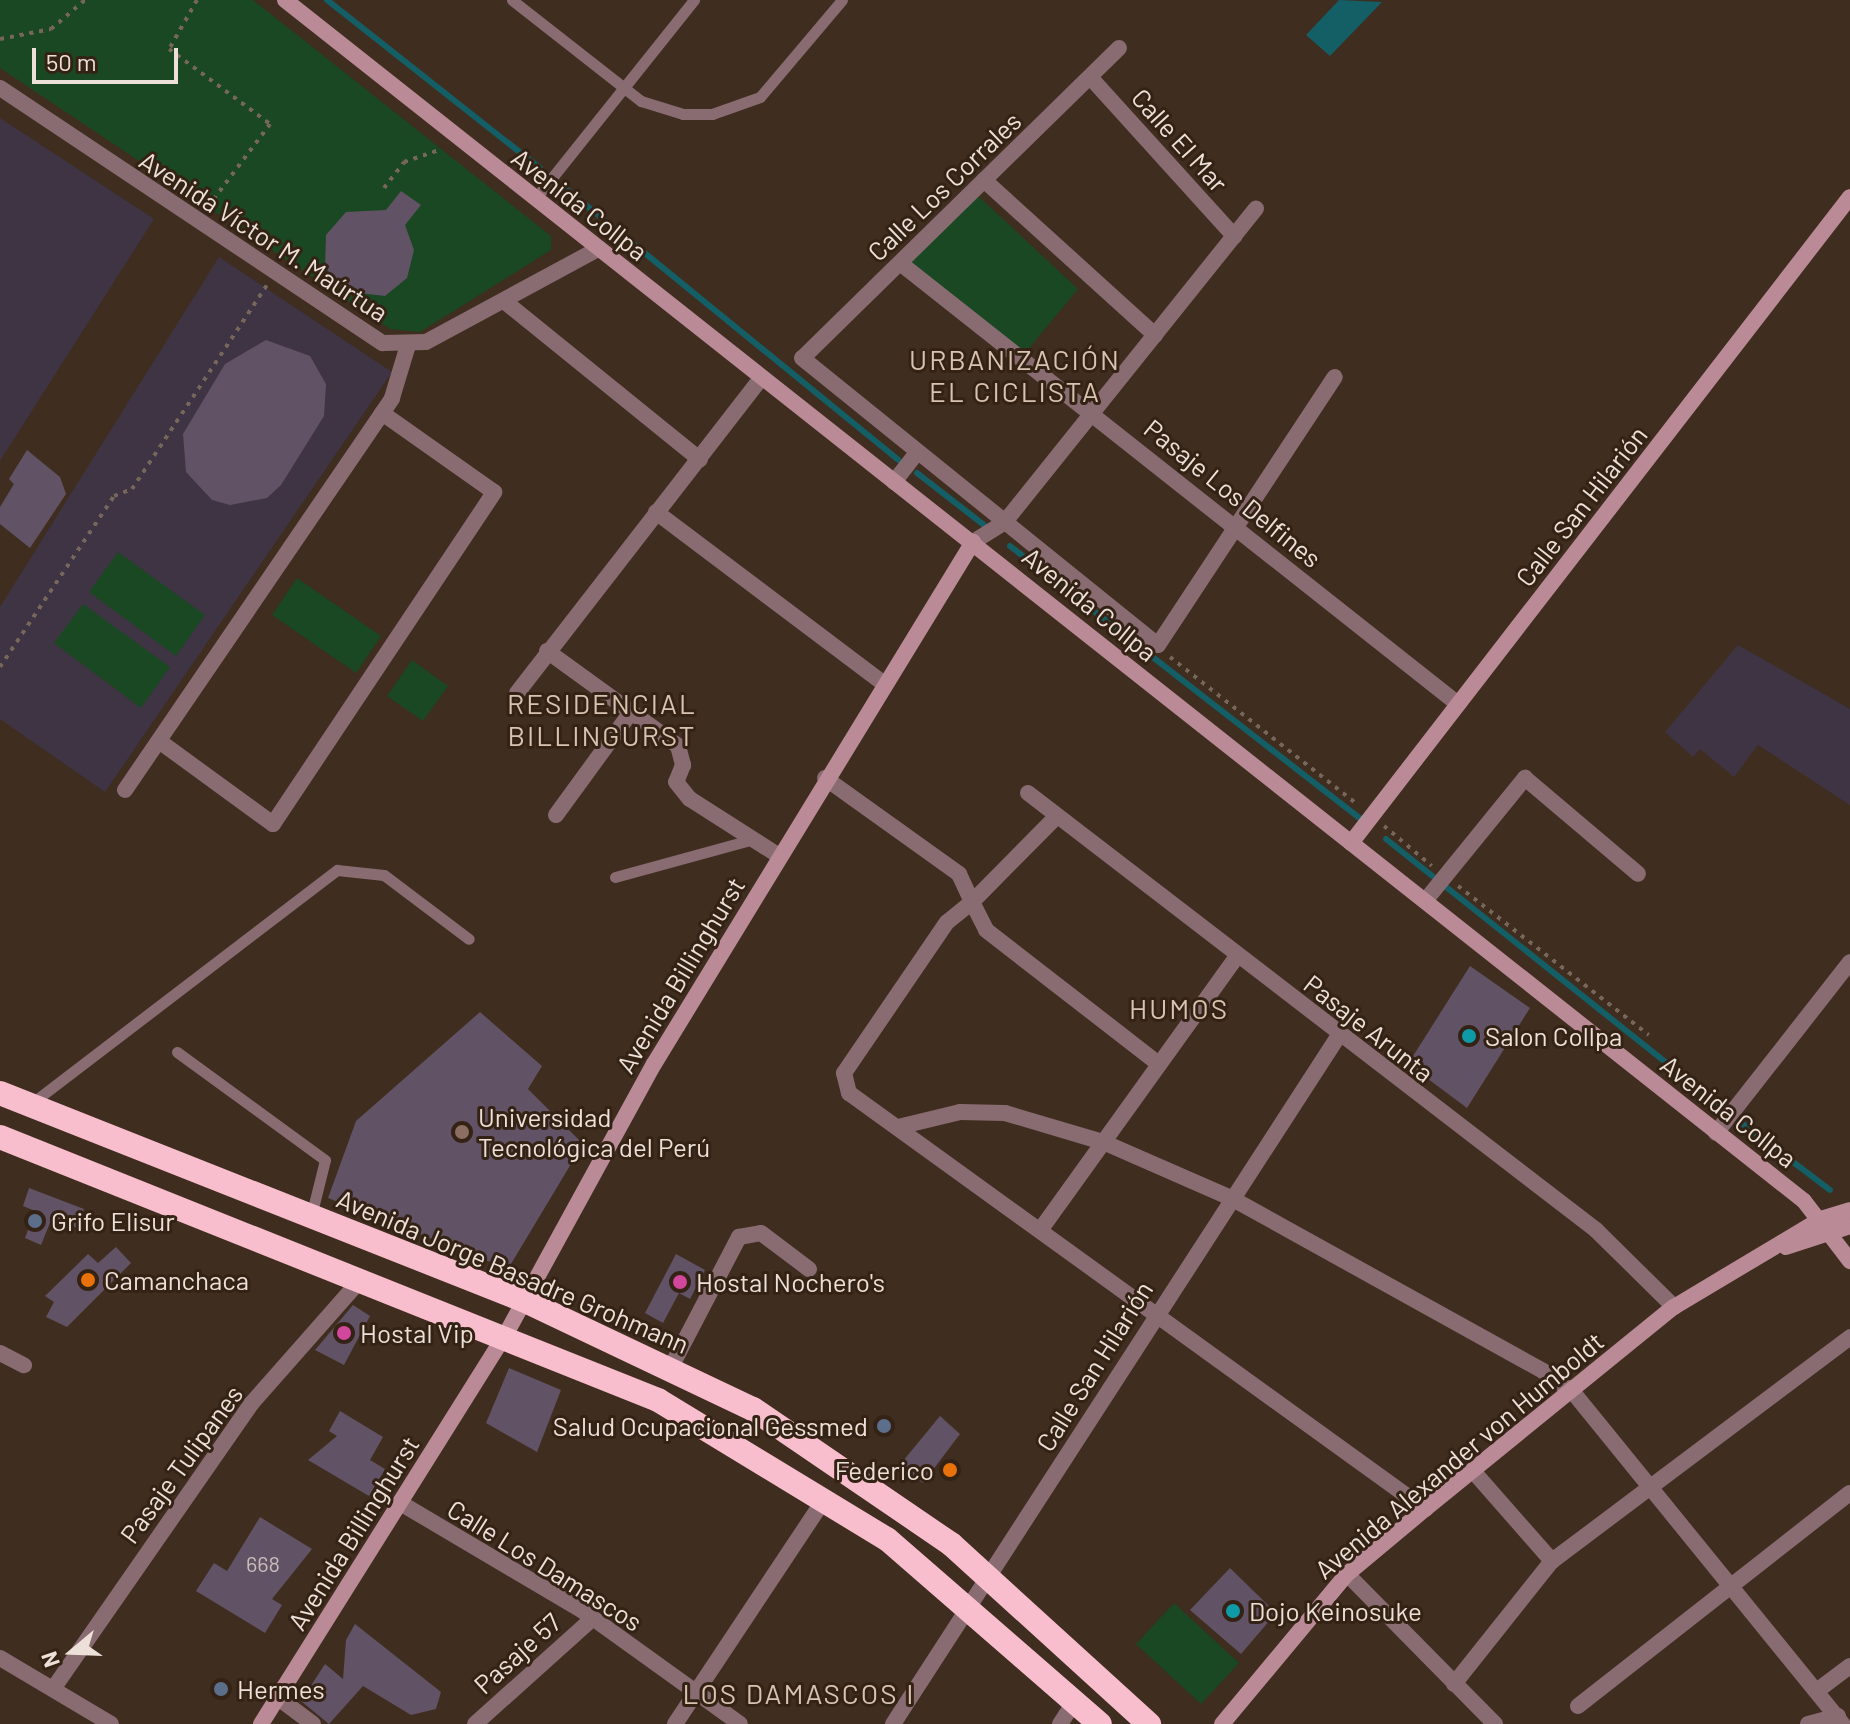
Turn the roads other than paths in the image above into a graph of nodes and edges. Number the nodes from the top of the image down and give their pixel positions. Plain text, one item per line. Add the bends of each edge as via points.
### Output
1 (285, 0) edge
2 (512, 0) edge
3 (694, 0) edge
4 (842, 0) edge
5 (1119, 48) dead end
6 (1090, 77) junction
7 (0, 88) edge
8 (625, 88) junction
9 (984, 180) junction
10 (1850, 197) edge
11 (535, 199) junction
12 (1256, 209) dead end
13 (1234, 236) junction
14 (598, 249) junction
15 (900, 263) junction
16 (504, 301) junction
17 (1155, 335) junction
18 (408, 345) junction
19 (1335, 377) dead end
20 (761, 379) junction
21 (1093, 412) junction
22 (382, 413) junction
23 (917, 453) junction
24 (700, 460) junction
25 (894, 482) junction
26 (656, 512) junction
27 (1004, 523) junction
28 (1236, 527) junction
29 (973, 542) junction
30 (547, 651) junction
31 (883, 683) junction
32 (517, 693) dead end
33 (1458, 704) junction
34 (631, 712) junction
35 (159, 741) junction
36 (825, 778) junction
37 (125, 790) dead end
38 (1028, 793) dead end
39 (556, 815) dead end
40 (1057, 816) junction
41 (754, 839) junction
42 (1351, 843) junction
43 (778, 855) junction
44 (1638, 874) dead end
45 (615, 877) dead end
46 (1425, 901) junction
47 (972, 902) junction
48 (469, 939) dead end
49 (1238, 955) junction
50 (1850, 962) edge
51 (1339, 1035) junction
52 (177, 1052) dead end
53 (1159, 1064) junction
54 (0, 1093) edge
55 (30, 1105) junction
56 (898, 1127) junction
57 (1716, 1133) junction
58 (0, 1137) edge
59 (1103, 1142) junction
60 (145, 1152) junction
61 (132, 1189) junction
62 (1231, 1198) junction
63 (1850, 1210) edge
64 (310, 1217) junction
65 (1825, 1226) junction
66 (1850, 1226) edge
67 (1041, 1229) junction
68 (387, 1247) junction
69 (1850, 1261) edge
70 (809, 1269) dead end
71 (362, 1278) junction
72 (523, 1300) junction
73 (1674, 1307) junction
74 (1155, 1310) junction
75 (506, 1334) junction
76 (1850, 1337) edge
77 (0, 1353) edge
78 (24, 1365) dead end
79 (671, 1367) junction
80 (1572, 1391) junction
81 (1473, 1471) junction
82 (1651, 1487) junction
83 (1850, 1493) edge
84 (825, 1498) junction
85 (402, 1504) junction
86 (1425, 1509) junction
87 (1552, 1561) junction
88 (1347, 1574) junction
89 (993, 1578) junction
90 (1731, 1585) junction
91 (974, 1607) junction
92 (592, 1619) junction
93 (0, 1658) edge
94 (1850, 1666) edge
95 (1454, 1684) junction
96 (53, 1689) junction
97 (1818, 1690) junction
98 (695, 1693) junction
99 (277, 1697) junction
100 (1075, 1701) junction
101 (1578, 1706) dead end
102 (1840, 1720) edge
103 (111, 1724) edge
104 (261, 1724) edge
105 (313, 1724) edge
106 (475, 1724) edge
107 (675, 1724) edge
108 (740, 1724) edge
109 (893, 1724) edge
110 (1060, 1724) edge
111 (1100, 1724) edge
112 (1149, 1724) edge
113 (1222, 1724) edge
114 (1495, 1724) edge
115 (1808, 1724) edge

1 - 11 main road, Avenida Collpa
2 - 8 lane
3 - 8 lane
4 - 8 lane via 774,85 737,107 683,114
5 - 6 street, Calle Los Corrales
6 - 9 street, Calle Los Corrales
6 - 13 street, Calle El Mar
7 - 18 street, Avenida Víctor M. Maúrtua via 364,335
8 - 11 lane
9 - 15 street, Calle Los Corrales
9 - 17 street
10 - 33 main road, Calle San Hilarión
11 - 14 main road, Avenida Collpa
12 - 13 street
13 - 17 street
14 - 16 street, Avenida Víctor M. Maúrtua
14 - 20 main road, Avenida Collpa
15 - 21 street, Pasaje Los Delfines
15 - 23 street, Calle Los Corrales via 802,358
16 - 18 street, Avenida Víctor M. Maúrtua
16 - 24 street
17 - 21 street
18 - 22 street
19 - 28 street
20 - 24 street
20 - 25 main road, Avenida Collpa
21 - 27 street
21 - 28 street, Pasaje Los Delfines
22 - 35 street
22 - 35 street via 494,492 273,824
23 - 25 street
23 - 27 street
24 - 26 street
25 - 29 main road, Avenida Collpa
26 - 30 street
26 - 31 street
27 - 28 street via 1158,645
27 - 29 street
28 - 33 street, Pasaje Los Delfines
29 - 31 main road, Avenida Billinghurst
29 - 42 main road, Avenida Collpa
30 - 32 street
30 - 34 street
31 - 36 main road, Avenida Billinghurst
33 - 42 main road, Calle San Hilarión
34 - 39 street
34 - 41 street via 678,746 679,789
35 - 37 street
36 - 43 main road, Avenida Billinghurst
36 - 47 street via 959,874
38 - 40 street, Pasaje Arunta
40 - 47 street
40 - 49 street, Pasaje Arunta
41 - 43 street
41 - 45 lane
42 - 46 main road, Avenida Collpa
43 - 72 main road, Avenida Billinghurst
44 - 46 street via 1525,778
46 - 57 main road, Avenida Collpa
47 - 53 street via 986,930
47 - 56 street via 947,922 844,1073 849,1093
48 - 55 lane via 384,875 337,870
49 - 51 street, Pasaje Arunta
49 - 53 street
50 - 57 street
51 - 62 street, Calle San Hilarión
51 - 73 street, Pasaje Arunta via 1596,1230
52 - 64 lane via 325,1160
53 - 59 street
54 - 55 highway, Avenida Jorge Basadre Grohmann
55 - 60 highway, Avenida Jorge Basadre Grohmann
56 - 59 street via 960,1112 1005,1113
56 - 67 street
57 - 65 main road, Avenida Collpa
58 - 61 highway
59 - 62 street
59 - 67 street
60 - 61 highway
60 - 64 highway, Avenida Jorge Basadre Grohmann
61 - 71 highway
62 - 74 street, Calle San Hilarión
62 - 80 street
63 - 65 main road, Avenida Alexander von Humboldt
64 - 68 highway, Avenida Jorge Basadre Grohmann
65 - 66 main road, Avenida Alexander von Humboldt
65 - 69 main road, Avenida Collpa
65 - 73 main road, Avenida Alexander von Humboldt via 1758,1256
67 - 74 street
68 - 71 highway
68 - 72 highway, Avenida Jorge Basadre Grohmann
70 - 79 street via 761,1233 739,1237
71 - 75 highway
71 - 96 street, Pasaje Tulipanes via 251,1404
72 - 75 main road, Avenida Billinghurst
72 - 79 highway, Avenida Jorge Basadre Grohmann
73 - 80 main road, Avenida Alexander von Humboldt
74 - 86 street
74 - 89 street, Calle San Hilarión
75 - 84 highway via 658,1400
75 - 85 main road, Avenida Billinghurst
76 - 82 street
77 - 78 street
79 - 89 highway, Avenida Jorge Basadre Grohmann via 833,1458
80 - 81 main road, Avenida Alexander von Humboldt
80 - 82 street
81 - 86 main road, Avenida Alexander von Humboldt
81 - 87 street
82 - 87 street
82 - 90 street
83 - 90 street
84 - 91 highway
84 - 98 street
85 - 92 street, Calle Los Damascos
85 - 99 main road, Avenida Billinghurst
86 - 88 main road, Avenida Alexander von Humboldt
87 - 95 street
88 - 95 street
88 - 113 main road, Avenida Alexander von Humboldt
89 - 91 street, Calle San Hilarión
89 - 112 highway, Avenida Jorge Basadre Grohmann
90 - 97 street
90 - 101 street
91 - 100 highway
91 - 109 street, Calle San Hilarión
92 - 98 street, Calle Los Damascos
92 - 106 street, Pasaje 57
93 - 96 street
94 - 97 street
95 - 114 street
96 - 103 street
97 - 102 street
98 - 107 street
98 - 108 street, Calle Los Damascos
99 - 104 main road, Avenida Billinghurst
99 - 105 street
100 - 110 street
100 - 111 highway
102 - 115 street

